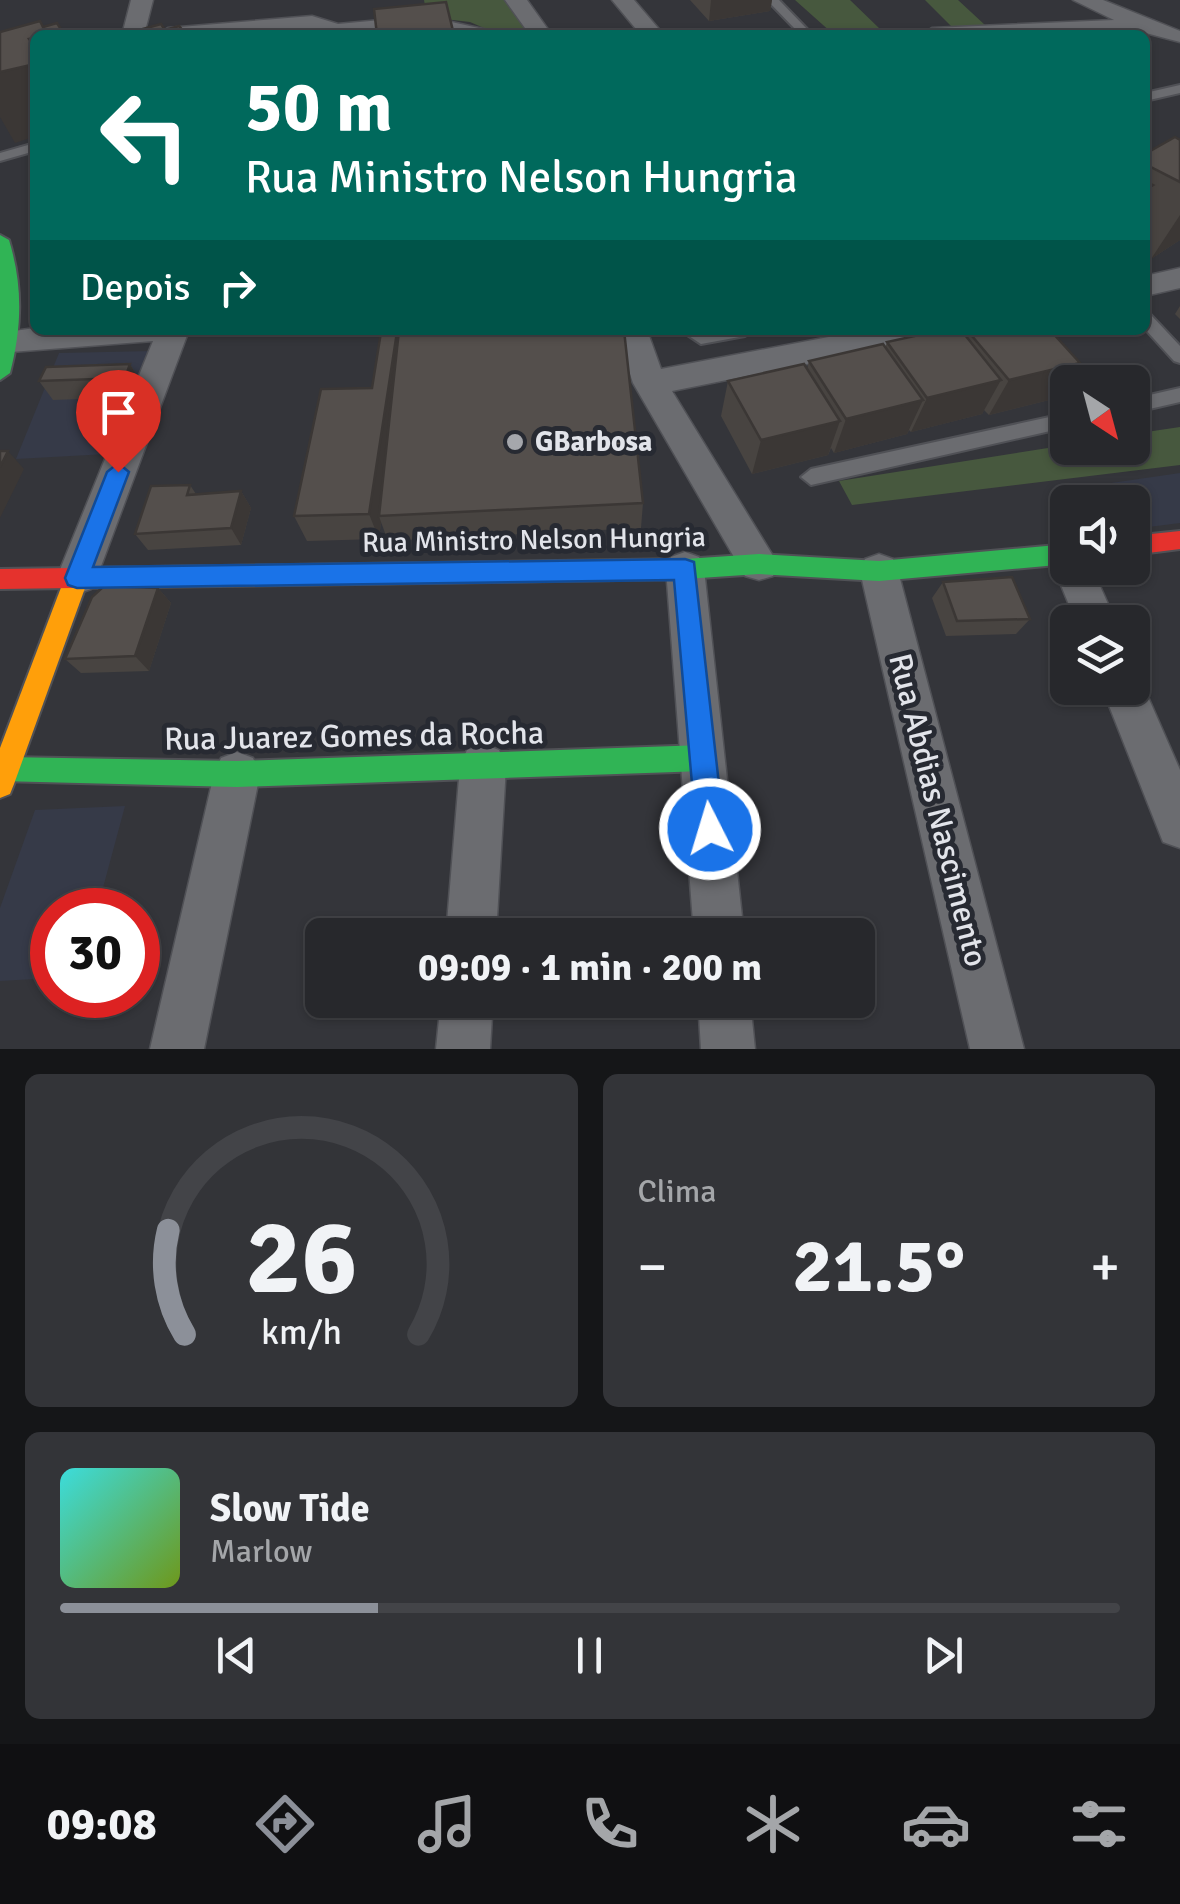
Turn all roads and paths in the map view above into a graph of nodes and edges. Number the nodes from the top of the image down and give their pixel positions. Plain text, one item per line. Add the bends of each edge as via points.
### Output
1 (142, 0) edge
2 (516, 0) edge
3 (623, 0) edge
4 (772, 0) edge
5 (1084, 0) edge
6 (311, 11) edge
7 (422, 11) edge
8 (1143, 25) junction
9 (134, 30) edge
10 (198, 30) edge
11 (336, 30) edge
12 (370, 30) edge
13 (468, 30) edge
14 (537, 30) edge
15 (649, 30) edge
16 (802, 30) edge
17 (1038, 30) edge
18 (1175, 37) dead end
19 (1180, 89) edge
20 (1150, 96) edge
21 (30, 148) edge
22 (0, 157) edge
23 (0, 240) edge
24 (1180, 278) edge
25 (1150, 285) edge
26 (1150, 325) edge
27 (85, 335) edge
28 (170, 335) edge
29 (633, 335) edge
30 (895, 335) edge
31 (11, 340) junction
32 (1180, 358) edge
33 (0, 373) edge
34 (650, 383) junction
35 (1180, 395) edge
36 (1150, 402) edge
37 (1050, 424) edge
38 (812, 477) dead end
39 (1180, 540) edge
40 (1150, 544) edge
41 (1050, 556) edge
42 (759, 564) junction
43 (685, 570) junction
44 (879, 571) junction
45 (0, 578) edge
46 (77, 578) junction
47 (1138, 705) edge
48 (1162, 733) edge
49 (704, 758) junction
50 (483, 766) junction
51 (238, 774) junction
52 (3, 777) edge
53 (1180, 825) edge
54 (472, 918) edge
55 (717, 918) edge
56 (465, 1018) edge
57 (725, 1018) edge
58 (177, 1049) edge
59 (463, 1049) edge
60 (728, 1049) edge
61 (997, 1049) edge

1 - 9 street
2 - 14 street
3 - 15 street
4 - 16 lane
5 - 8 street
6 - 10 street
6 - 11 street
7 - 12 street
7 - 13 street
8 - 17 street
8 - 18 street
19 - 20 lane
21 - 22 lane
23 - 31 street via 15,300
24 - 25 street
26 - 32 lane
27 - 31 street
28 - 46 street
29 - 34 street
30 - 34 street
31 - 33 street
34 - 42 street
35 - 36 lane
37 - 38 lane
39 - 40 street
41 - 44 street, Rua Ministro Nelson Hungria
42 - 43 street, Rua Ministro Nelson Hungria
42 - 44 street, Rua Ministro Nelson Hungria
43 - 46 street, Rua Ministro Nelson Hungria
43 - 49 street
44 - 61 street, Rua Abdias Nascimento
45 - 46 street, Rua Ministro Nelson Hungria
46 - 52 street
47 - 48 street
48 - 53 street
49 - 50 street, Rua Juarez Gomes da Rocha
49 - 55 street
50 - 51 street, Rua Juarez Gomes da Rocha
50 - 54 street
51 - 52 street, Rua Juarez Gomes da Rocha
51 - 58 street
56 - 59 street
57 - 60 street

